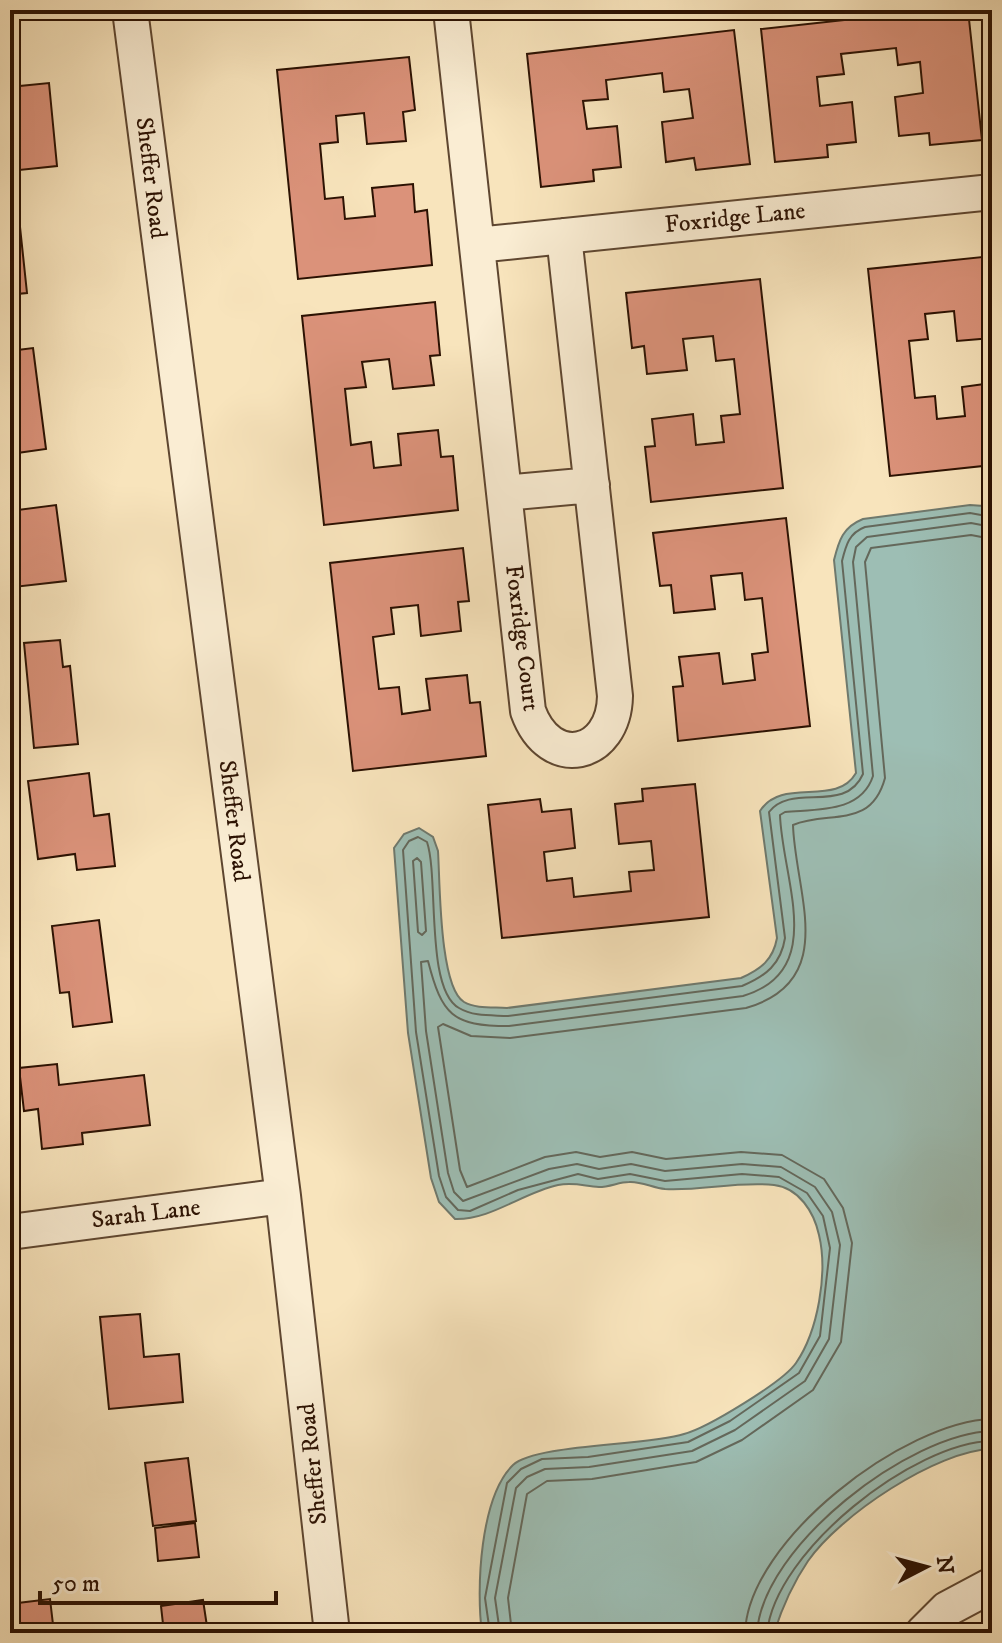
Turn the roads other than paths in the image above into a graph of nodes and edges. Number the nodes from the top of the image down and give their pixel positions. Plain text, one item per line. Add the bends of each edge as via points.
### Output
1 (130, 10) edge
2 (451, 10) edge
3 (992, 192) edge
4 (564, 236) junction
5 (477, 245) junction
6 (592, 485) junction
7 (504, 493) junction
8 (283, 1196) junction
9 (10, 1232) edge
10 (992, 1585) edge
11 (332, 1633) edge
12 (923, 1633) edge

1 - 8 street, Sheffer Road
2 - 5 street, Foxridge Court
3 - 4 street, Foxridge Lane
4 - 5 street, Foxridge Lane
4 - 6 street, Foxridge Court
5 - 7 street, Foxridge Court
6 - 7 street
6 - 7 street, Foxridge Court via 615,716 589,747 570,751 550,746 536,732 528,711
8 - 9 street, Sarah Lane
8 - 11 street, Sheffer Road
10 - 12 street via 947,1609

